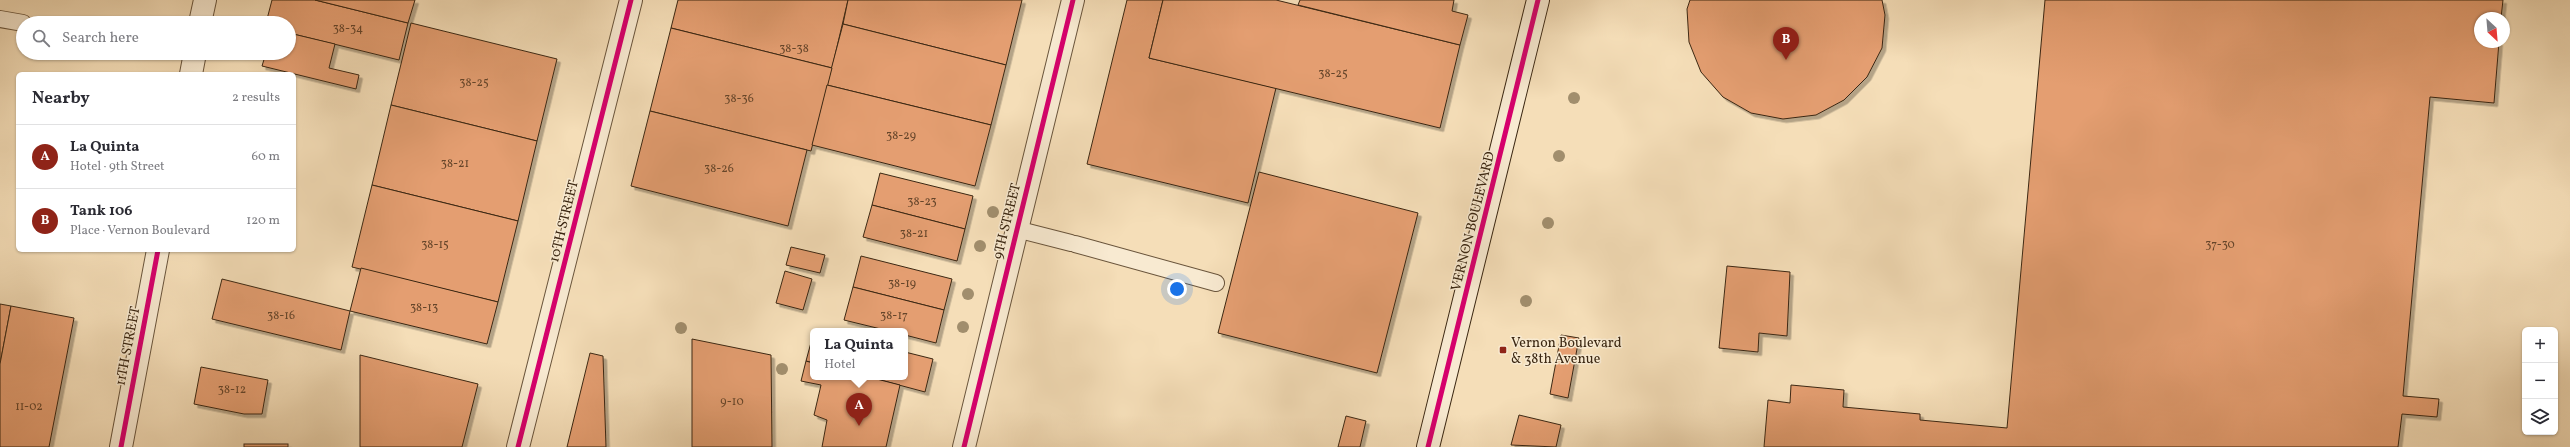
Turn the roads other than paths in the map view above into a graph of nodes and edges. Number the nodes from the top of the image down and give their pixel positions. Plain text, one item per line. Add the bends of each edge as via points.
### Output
1 (205, 0) edge
2 (631, 0) edge
3 (1073, 0) edge
4 (1538, 0) edge
5 (202, 16) edge
6 (0, 19) edge
7 (16, 22) edge
8 (194, 60) edge
9 (191, 72) edge
10 (1016, 229) junction
11 (158, 252) edge
12 (1216, 283) dead end
13 (121, 447) edge
14 (518, 447) edge
15 (964, 447) edge
16 (1428, 447) edge

1 - 5 street
2 - 14 street, 10TH STREET
3 - 10 street, 9TH STREET
4 - 16 street, VERNON BOULEVARD
6 - 7 lane
8 - 9 street
10 - 12 lane
10 - 15 street, 9TH STREET
11 - 13 street, 11TH STREET

